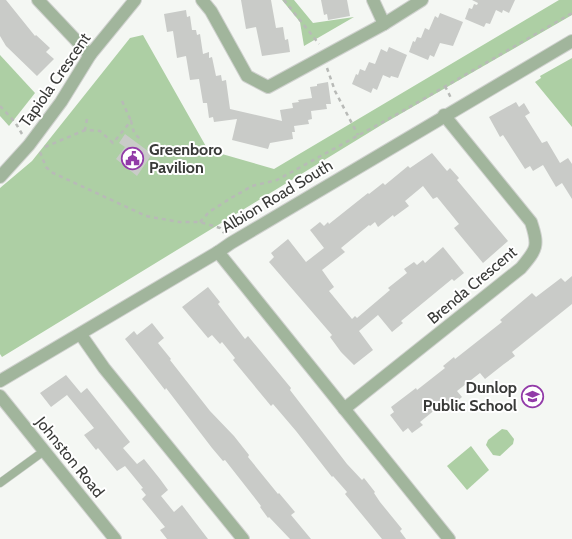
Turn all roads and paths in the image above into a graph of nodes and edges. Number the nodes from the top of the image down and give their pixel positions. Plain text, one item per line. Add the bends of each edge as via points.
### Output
1 (38, 0) edge
2 (134, 0) edge
3 (202, 0) edge
4 (372, 0) edge
5 (422, 0) edge
6 (572, 13) edge
7 (384, 24) junction
8 (572, 41) edge
9 (90, 55) junction
10 (122, 101) dead end
11 (0, 106) edge
12 (444, 115) junction
13 (87, 119) dead end
14 (130, 121) junction
15 (85, 130) junction
16 (142, 141) dead end
17 (33, 146) junction
18 (0, 176) edge
19 (200, 222) junction
20 (226, 236) dead end
21 (218, 252) junction
22 (81, 335) junction
23 (0, 382) edge
24 (0, 396) edge
25 (344, 409) junction
26 (44, 451) junction
27 (0, 483) edge
28 (115, 539) edge
29 (243, 539) edge
30 (449, 539) edge

1 - 9 street
2 - 9 street, Tapiola Crescent
3 - 7 street via 247,76 268,87
4 - 7 street
5 - 7 street
6 - 19 path via 278,180 252,186 209,212
8 - 12 street, Albion Road South
9 - 17 street, Tapiola Crescent
10 - 14 path
11 - 17 path
12 - 21 street, Albion Road South
12 - 25 street, Brenda Crescent via 530,222 536,237 535,252 521,268
13 - 15 path
14 - 15 path via 113,143 100,131
14 - 16 path via 134,133
15 - 17 path via 48,145
17 - 18 street, Tapiola Crescent
17 - 19 path via 51,172 146,216
19 - 20 path via 220,228
21 - 22 street, Albion Road South
21 - 25 street
22 - 23 street, Albion Road South
22 - 29 street via 104,368
24 - 26 street, Johnston Road
25 - 30 street
26 - 27 lane
26 - 28 street, Johnston Road

